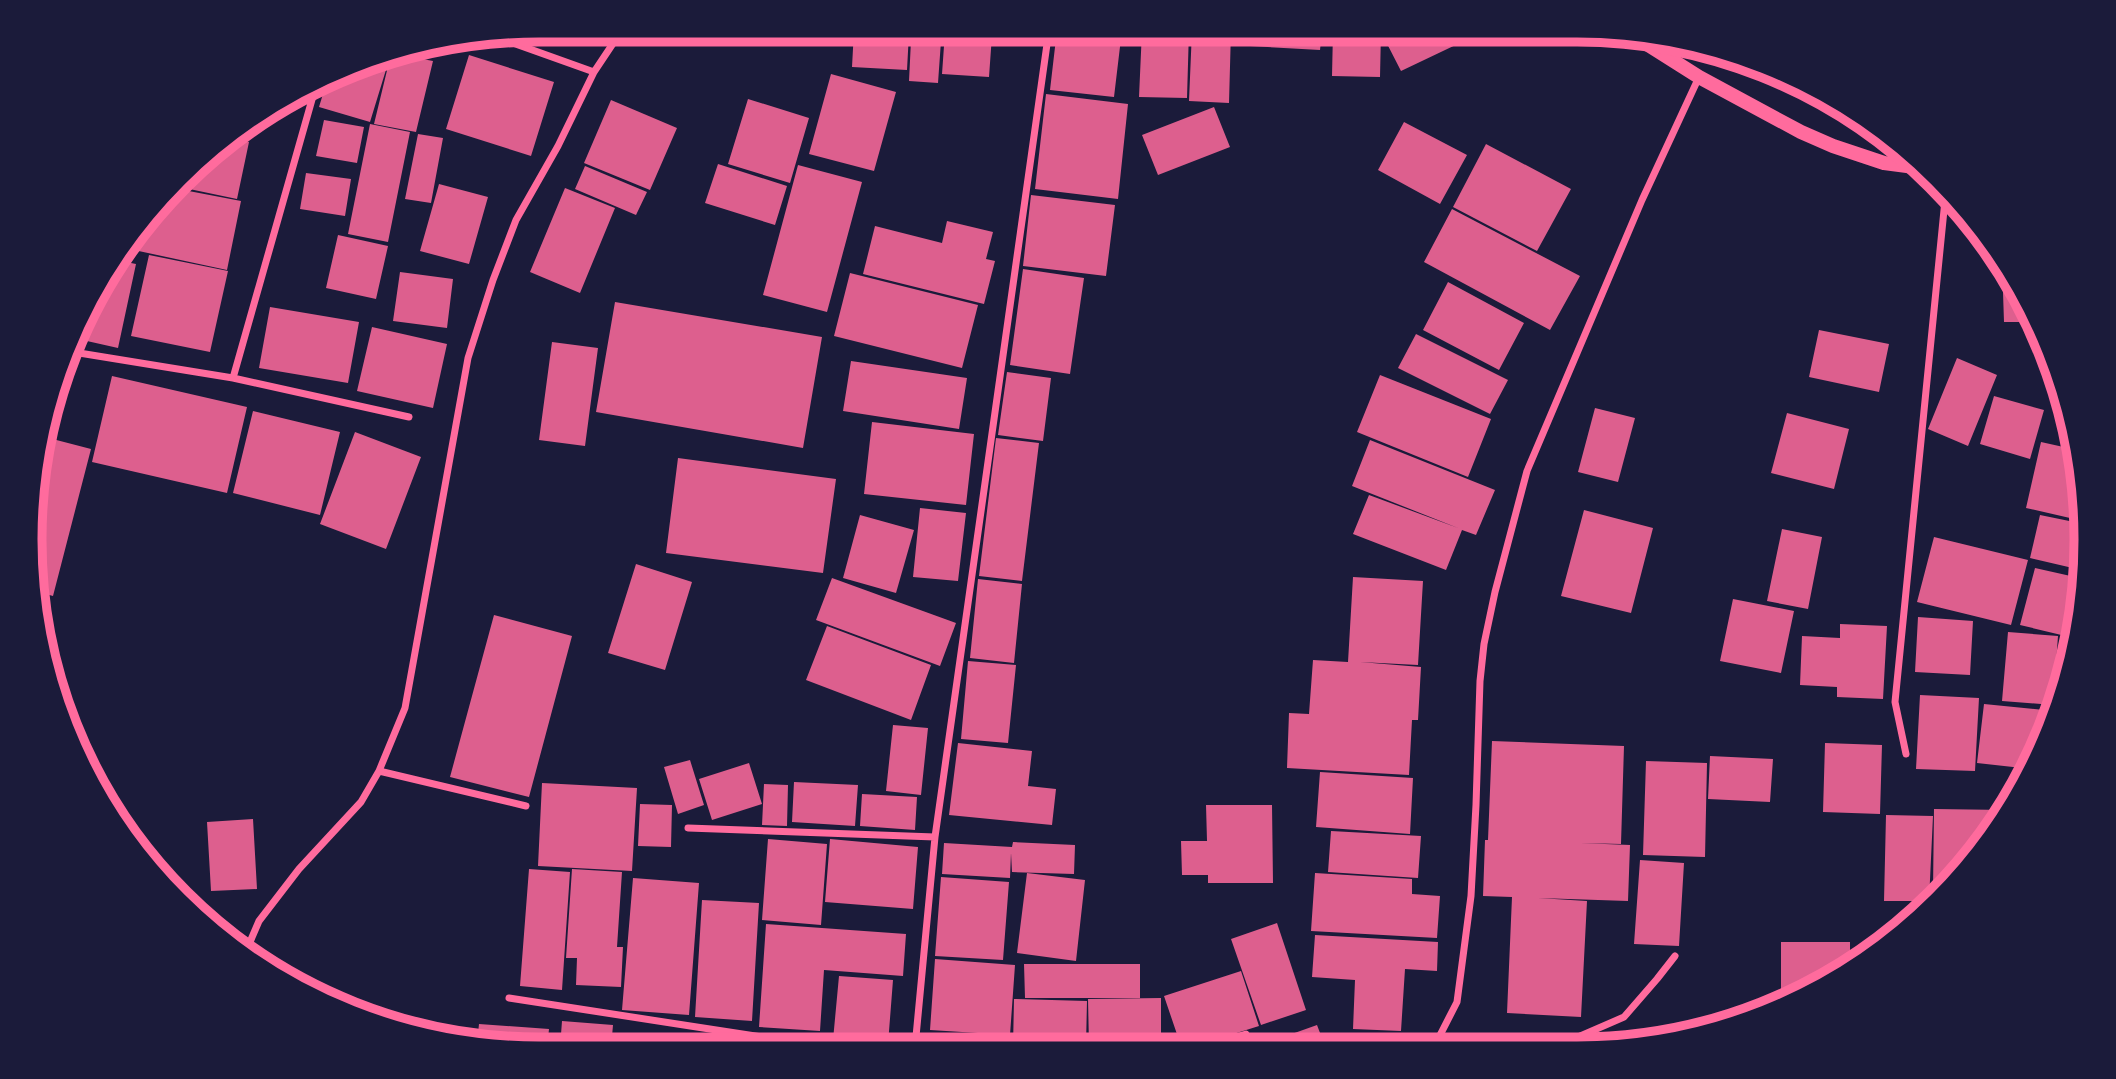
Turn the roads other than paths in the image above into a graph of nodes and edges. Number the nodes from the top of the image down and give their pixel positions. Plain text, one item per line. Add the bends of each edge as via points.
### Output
1 (614, 42) edge
2 (1047, 42) edge
3 (512, 43) edge
4 (1654, 48) edge
5 (594, 72) junction
6 (1699, 77) junction
7 (313, 96) edge
8 (1906, 166) edge
9 (1945, 205) edge
10 (78, 353) edge
11 (233, 379) junction
12 (409, 417) dead end
13 (1906, 754) dead end
14 (379, 771) junction
15 (526, 806) dead end
16 (688, 828) dead end
17 (935, 837) junction
18 (250, 943) edge
19 (1675, 956) dead end
20 (509, 998) dead end
21 (1245, 1034) dead end
22 (762, 1037) edge
23 (916, 1037) edge
24 (1235, 1037) edge
25 (1439, 1037) edge
26 (1578, 1037) edge

1 - 5 street
2 - 17 street
3 - 5 street
4 - 6 main road
5 - 14 street via 516,220 468,358 405,708
6 - 8 main road via 1833,146
6 - 25 street via 1527,471 1484,644 1471,895 1457,1002
7 - 11 street
9 - 13 street via 1895,702
10 - 11 street
11 - 12 street
14 - 15 street
14 - 18 street via 360,802 259,921
16 - 17 street
17 - 23 street
19 - 26 street via 1624,1017
20 - 22 street
21 - 24 street

